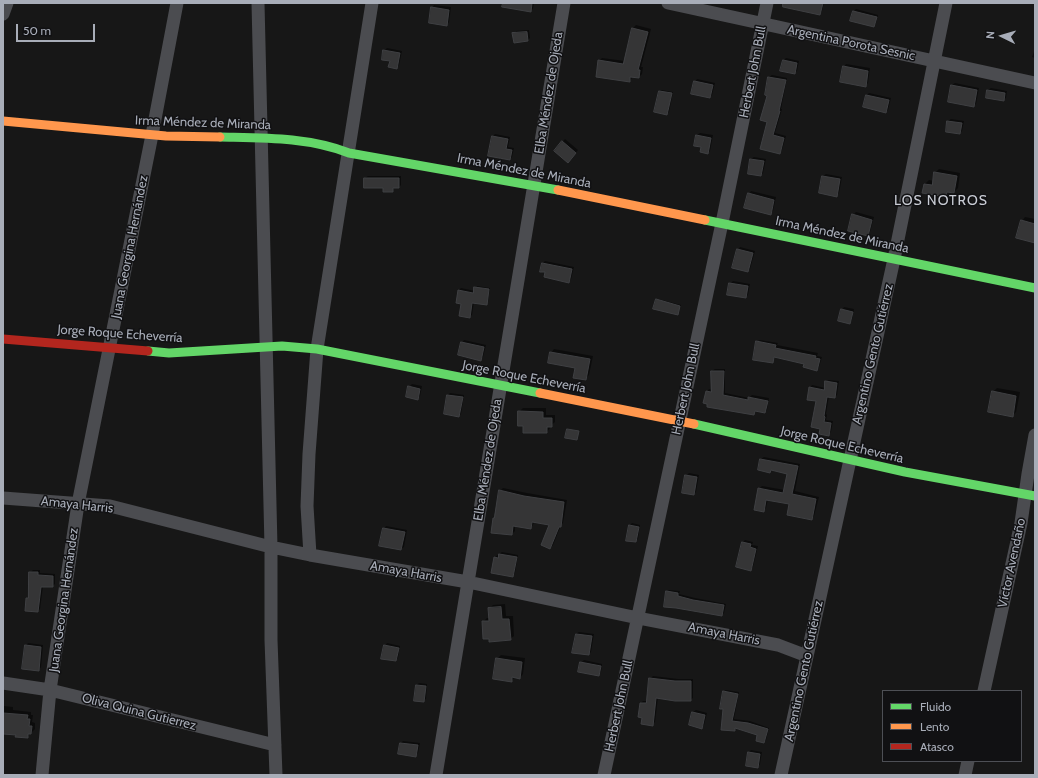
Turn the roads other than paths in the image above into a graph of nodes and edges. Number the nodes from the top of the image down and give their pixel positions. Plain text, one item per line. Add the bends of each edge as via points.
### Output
1 (7, 3) edge
2 (177, 3) edge
3 (258, 3) edge
4 (372, 3) edge
5 (564, 3) edge
6 (668, 3) edge
7 (767, 3) edge
8 (946, 3) edge
9 (3, 14) edge
10 (762, 24) junction
11 (934, 62) junction
12 (1035, 83) edge
13 (3, 121) edge
14 (152, 135) junction
15 (262, 138) junction
16 (349, 152) junction
17 (534, 185) junction
18 (722, 224) junction
19 (894, 259) junction
20 (1035, 288) edge
21 (3, 339) edge
22 (110, 347) junction
23 (267, 347) junction
24 (317, 349) junction
25 (500, 385) junction
26 (679, 421) junction
27 (1035, 435) edge
28 (850, 460) junction
29 (1030, 495) edge
30 (3, 498) edge
31 (78, 504) junction
32 (271, 547) junction
33 (310, 555) junction
34 (468, 582) junction
35 (638, 618) junction
36 (807, 656) junction
37 (3, 683) edge
38 (50, 690) junction
39 (984, 690) edge
40 (275, 745) junction
41 (968, 762) edge
42 (42, 775) edge
43 (276, 775) edge
44 (436, 775) edge
45 (604, 775) edge
46 (781, 775) edge
47 (965, 775) edge

1 - 9 street
2 - 14 street, Juana Georgina Hernández
3 - 15 street
4 - 16 street
5 - 17 street, Elba Méndez de Ojeda
6 - 10 street, Argentina Porota Sesnic
7 - 10 street, Herbert John Bull
8 - 11 street, Argentino Gento Gutiérrez
10 - 11 street, Argentina Porota Sesnic
10 - 18 street, Herbert John Bull
11 - 12 street, Argentina Porota Sesnic
11 - 19 street, Argentino Gento Gutiérrez
13 - 14 street, Irma Méndez de Miranda
14 - 15 street, Irma Méndez de Miranda
14 - 22 street, Juana Georgina Hernández
15 - 16 street, Irma Méndez de Miranda via 331,146
15 - 23 street
16 - 17 street, Irma Méndez de Miranda
16 - 24 street
17 - 18 street, Irma Méndez de Miranda
17 - 25 street, Elba Méndez de Ojeda
18 - 19 street, Irma Méndez de Miranda
18 - 26 street, Herbert John Bull
19 - 20 street, Irma Méndez de Miranda
19 - 28 street, Argentino Gento Gutiérrez
21 - 22 street, Jorge Roque Echeverría
22 - 23 street, Jorge Roque Echeverría via 169,353
22 - 31 street, Juana Georgina Hernández
23 - 24 street, Jorge Roque Echeverría
23 - 32 street
24 - 25 street, Jorge Roque Echeverría
24 - 33 street via 308,454
25 - 26 street, Jorge Roque Echeverría
25 - 34 street, Elba Méndez de Ojeda
26 - 28 street, Jorge Roque Echeverría
26 - 35 street, Herbert John Bull
27 - 29 street, Víctor Avendaño via 1028,474
28 - 29 street, Jorge Roque Echeverría
28 - 36 street, Argentino Gento Gutiérrez
29 - 39 street, Víctor Avendaño via 1021,523
30 - 31 street, Amaya Harris
31 - 32 street, Amaya Harris via 110,506
31 - 38 street, Juana Georgina Hernández
32 - 33 street, Amaya Harris
32 - 40 street via 270,640
33 - 34 street, Amaya Harris
34 - 35 street, Amaya Harris
34 - 44 street, Elba Méndez de Ojeda
35 - 36 street, Amaya Harris via 778,645
35 - 45 street, Herbert John Bull
36 - 46 street, Argentino Gento Gutiérrez
37 - 38 street, Oliva Quina Gutierrez
38 - 40 street, Oliva Quina Gutierrez
38 - 42 street, Juana Georgina Hernández
40 - 43 street
41 - 47 street

